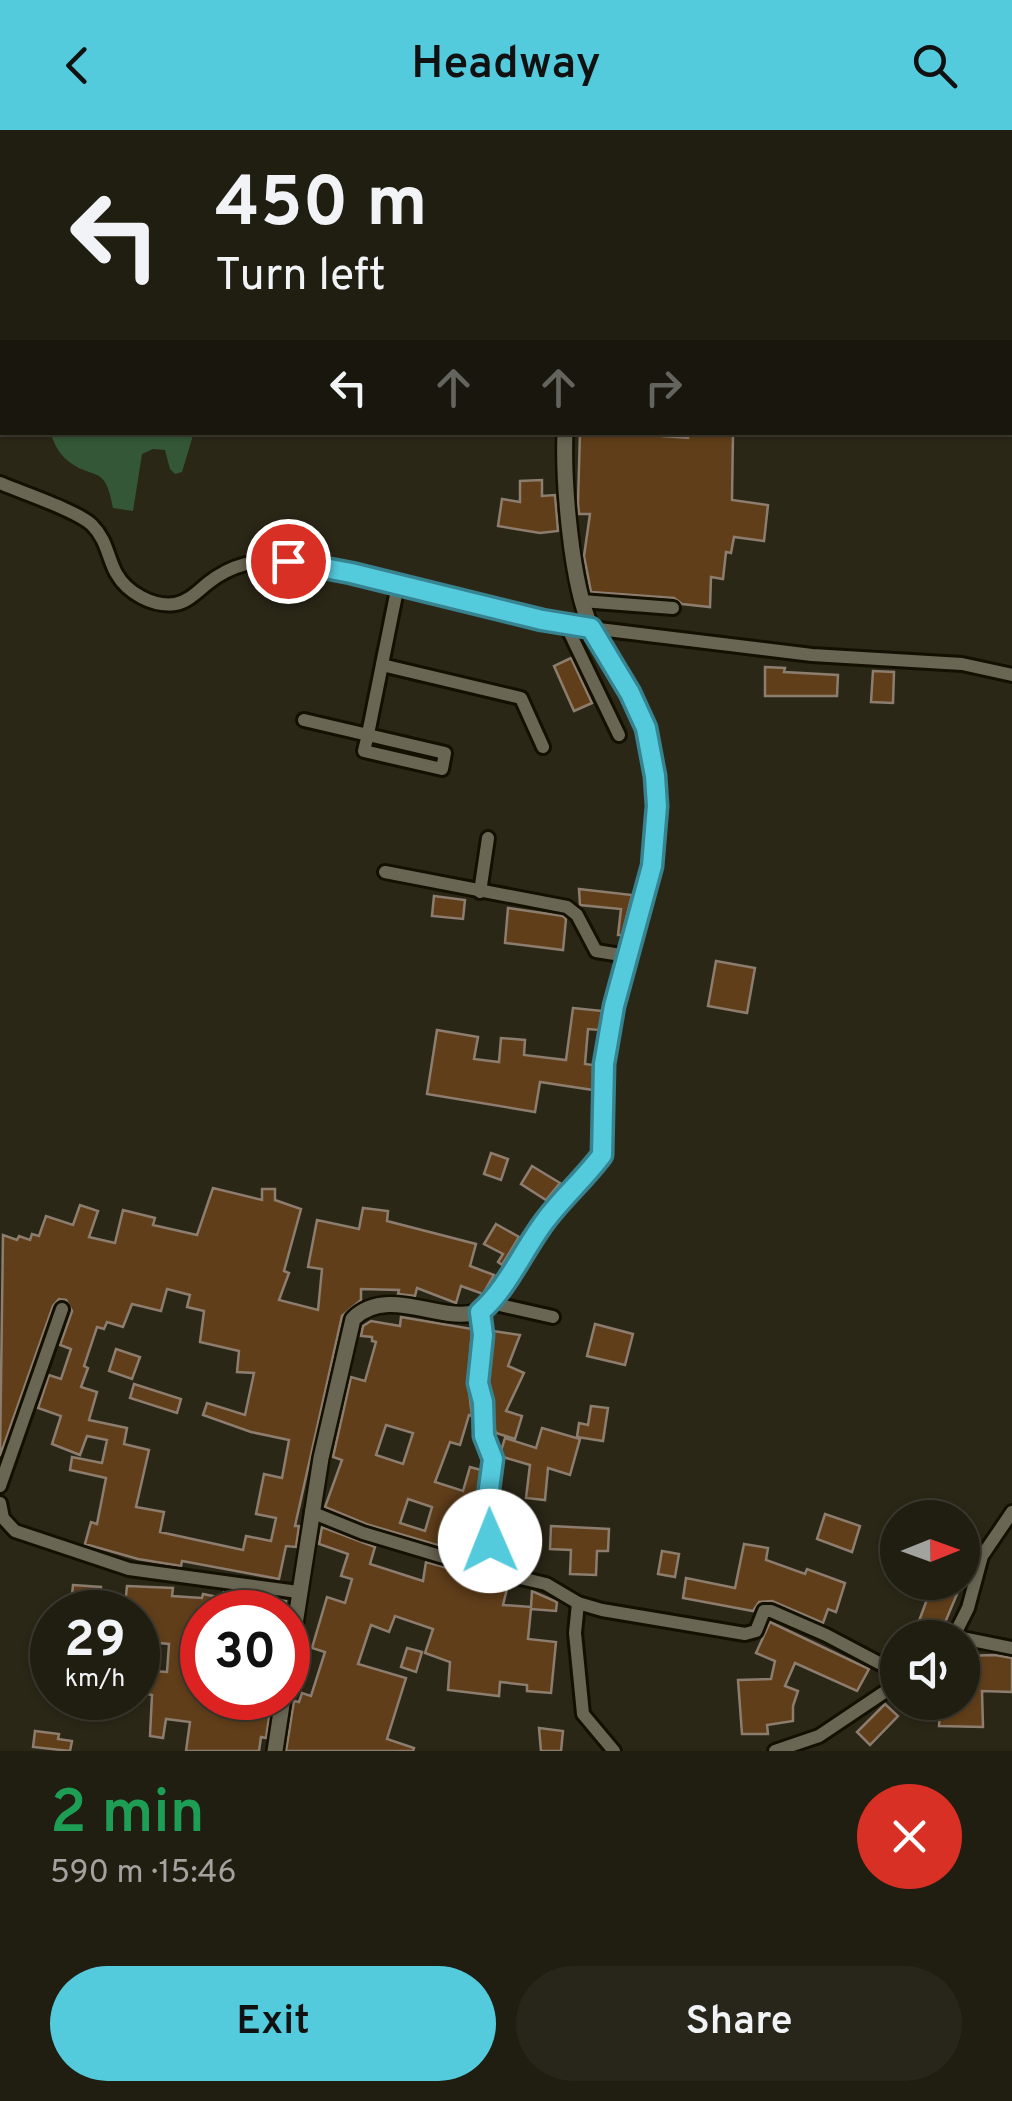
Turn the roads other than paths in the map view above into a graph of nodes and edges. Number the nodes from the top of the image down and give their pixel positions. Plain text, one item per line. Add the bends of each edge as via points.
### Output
1 (566, 435) edge
2 (0, 483) edge
3 (398, 585) junction
4 (582, 601) junction
5 (673, 608) dead end
6 (566, 625) junction
7 (591, 628) junction
8 (382, 665) junction
9 (1012, 675) edge
10 (304, 720) dead end
11 (368, 734) junction
12 (619, 734) dead end
13 (543, 747) dead end
14 (488, 838) dead end
15 (385, 872) dead end
16 (480, 892) junction
17 (627, 956) junction
18 (485, 1307) junction
19 (62, 1309) dead end
20 (552, 1317) dead end
21 (0, 1486) edge
22 (0, 1503) edge
23 (312, 1512) junction
24 (1012, 1512) edge
25 (487, 1570) junction
26 (283, 1590) edge
27 (298, 1590) edge
28 (578, 1603) junction
29 (963, 1620) edge
30 (980, 1642) edge
31 (1012, 1648) edge
32 (880, 1663) edge
33 (880, 1695) edge
34 (280, 1720) edge
35 (275, 1751) edge
36 (614, 1751) edge
37 (775, 1751) edge

1 - 4 street via 566,492
2 - 3 street via 90,522 108,546 116,574 152,603 176,604 257,559
3 - 6 street
3 - 8 street
4 - 5 street
4 - 7 street
6 - 7 street
6 - 12 street
7 - 9 street via 812,655 962,664
7 - 17 street via 646,728 655,776 652,866
8 - 11 street
8 - 13 street via 521,698
10 - 11 street
11 - 11 street via 446,754 442,769 364,751
14 - 16 street
15 - 16 street
16 - 17 street via 567,907 596,951
17 - 18 street via 604,1064 602,1155 546,1219
18 - 20 street
18 - 23 street via 457,1314 374,1304 353,1319
18 - 25 street via 478,1383 493,1459
19 - 21 street
22 - 26 street via 15,1531 129,1569
23 - 25 street
23 - 27 street
24 - 29 street via 982,1556
25 - 28 street via 546,1584
28 - 32 street via 744,1634 752,1634 764,1611 771,1611
28 - 36 street via 583,1714
30 - 31 street
33 - 37 street via 819,1736
34 - 35 street

